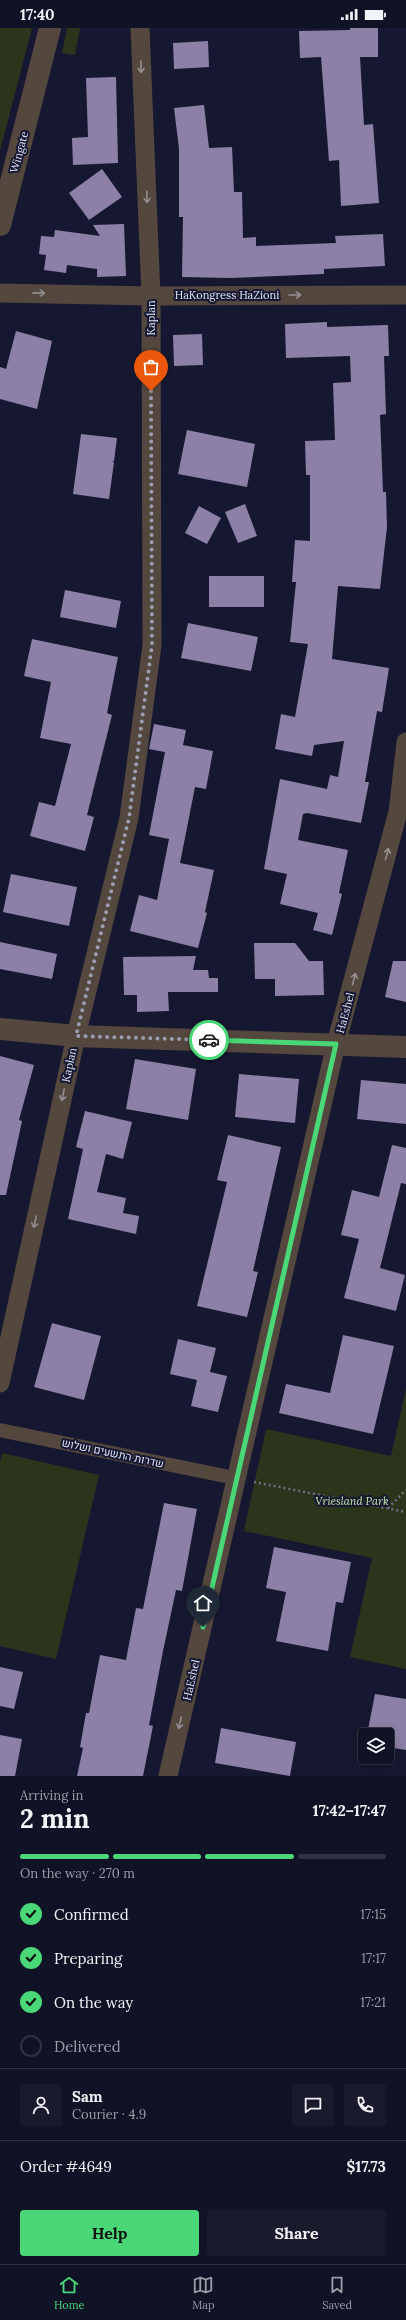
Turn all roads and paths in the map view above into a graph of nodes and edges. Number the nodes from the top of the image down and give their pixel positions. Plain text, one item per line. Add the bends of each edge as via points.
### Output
1 (45, 28) edge
2 (50, 28) edge
3 (140, 28) edge
4 (38, 80) junction
5 (0, 225) edge
6 (0, 292) edge
7 (406, 295) edge
8 (151, 296) junction
9 (406, 742) edge
10 (0, 1029) edge
11 (76, 1036) junction
12 (336, 1044) junction
13 (406, 1047) edge
14 (0, 1383) edge
15 (0, 1430) edge
16 (231, 1477) junction
17 (406, 1490) edge
18 (387, 1508) junction
19 (406, 1512) edge
20 (168, 1776) edge

1 - 4 street, Wingate
2 - 4 street, Wingate
3 -> 8 street, Kaplan
4 - 5 street, Wingate
6 -> 8 street, HaKongress HaZioni
8 -> 7 street, HaKongress HaZioni
8 - 11 street, Kaplan via 152,645 129,818
12 -> 9 street, HaEshel via 398,812
10 - 11 street
11 - 12 street
11 -> 14 street, Kaplan
12 - 13 street
12 - 16 street, HaEshel
15 - 16 street, שדרות התשעים ושלוש
16 - 18 path
16 -> 20 street, HaEshel
17 - 18 path
18 - 19 path

